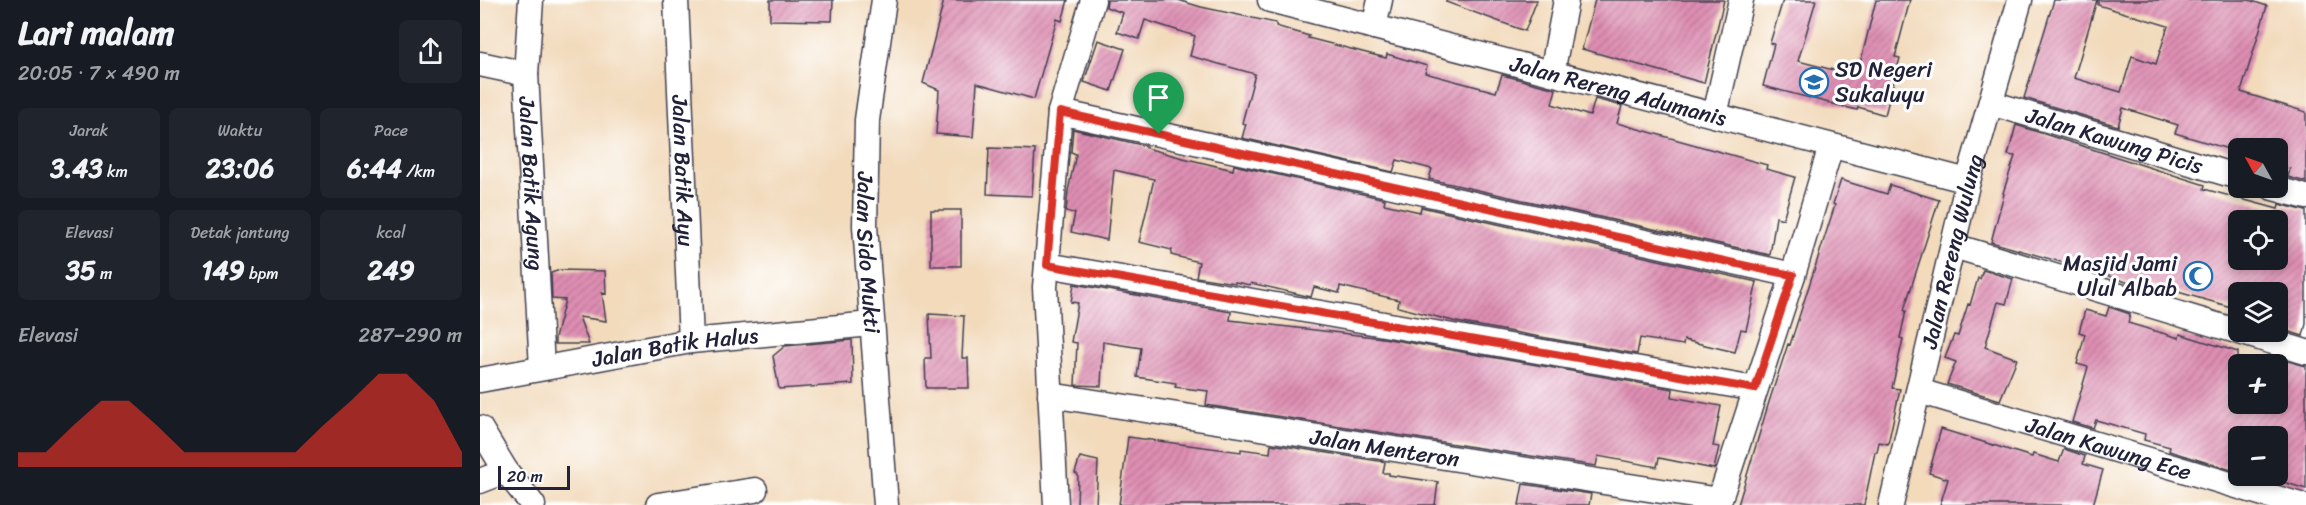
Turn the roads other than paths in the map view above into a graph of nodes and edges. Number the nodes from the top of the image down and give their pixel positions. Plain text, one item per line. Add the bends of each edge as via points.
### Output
1 (531, 0) edge
2 (676, 0) edge
3 (884, 0) edge
4 (1093, 0) edge
5 (1270, 0) edge
6 (1380, 0) edge
7 (1566, 0) edge
8 (1741, 0) edge
9 (2020, 0) edge
10 (1374, 27) junction
11 (480, 64) edge
12 (1552, 73) junction
13 (526, 74) junction
14 (1991, 103) junction
15 (1060, 112) junction
16 (1715, 115) junction
17 (1831, 146) junction
18 (2228, 174) edge
19 (1968, 181) junction
20 (2288, 192) edge
21 (2306, 197) edge
22 (1954, 246) junction
23 (1047, 265) junction
24 (1793, 275) junction
25 (871, 324) junction
26 (691, 341) junction
27 (2306, 352) edge
28 (542, 368) junction
29 (480, 380) edge
30 (1755, 389) junction
31 (1918, 391) junction
32 (1050, 395) junction
33 (480, 428) edge
34 (506, 471) junction
35 (480, 481) edge
36 (755, 490) dead end
37 (711, 501) edge
38 (1719, 502) edge
39 (533, 505) edge
40 (658, 505) edge
41 (886, 505) edge
42 (1056, 505) edge
43 (1891, 505) edge
44 (2300, 505) edge

1 - 13 street, Jalan Batik Agung
2 - 26 street, Jalan Batik Ayu
3 - 25 street, Jalan Sido Mukti via 867,120 865,226
4 - 15 street
5 - 10 street, Jalan Rereng Adumanis
6 - 10 street
7 - 12 street
8 - 16 street
9 - 14 street, Jalan Rereng Wulung
10 - 12 street, Jalan Rereng Adumanis
11 - 13 street
12 - 16 street, Jalan Rereng Adumanis
13 - 28 street, Jalan Batik Agung
14 - 18 street, Jalan Kawung Picis
14 - 19 street, Jalan Rereng Wulung
15 - 23 street
15 - 24 street
16 - 17 street, Jalan Rereng Adumanis
17 - 19 street, Jalan Rereng Adumanis
17 - 24 street
19 - 22 street, Jalan Rereng Wulung
20 - 21 street
22 - 27 street
22 - 31 street, Jalan Rereng Wulung
23 - 30 street
23 - 32 street
24 - 30 street
25 - 26 street, Jalan Batik Halus
25 - 41 street, Jalan Sido Mukti
26 - 28 street, Jalan Batik Halus
28 - 29 street, Jalan Batik Halus
30 - 38 street
31 - 43 street, Jalan Rereng Wulung
31 - 44 street, Jalan Kawung Ece
32 - 38 street, Jalan Menteron
32 - 42 street
33 - 34 street
34 - 35 street
34 - 39 street
36 - 37 street
37 - 40 street

